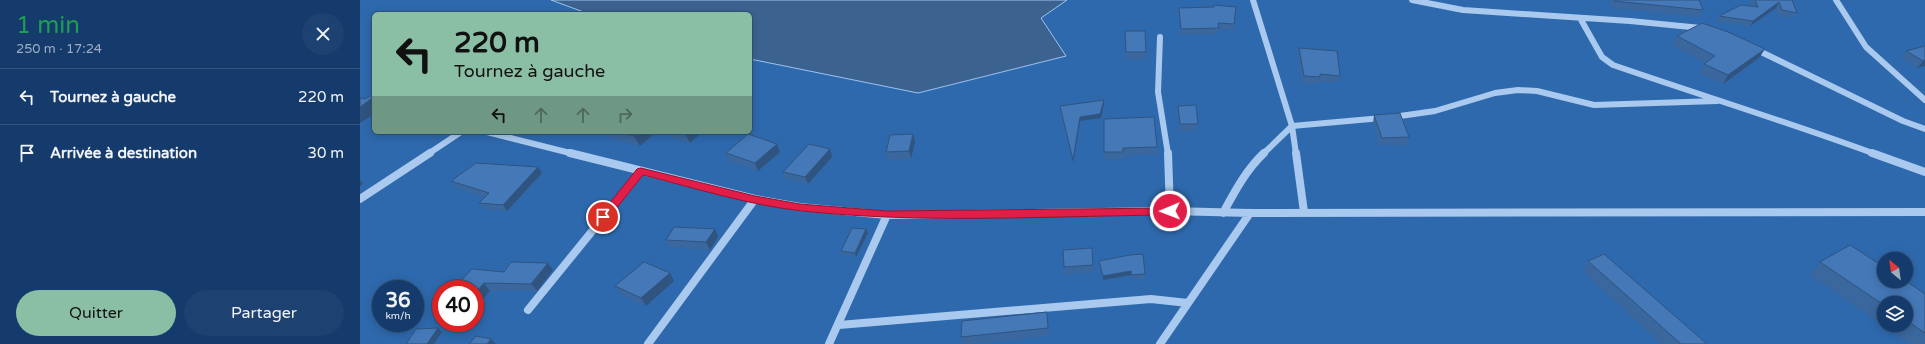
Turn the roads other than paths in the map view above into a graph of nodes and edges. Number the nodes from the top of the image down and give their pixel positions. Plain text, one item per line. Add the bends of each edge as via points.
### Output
1 (1253, 0) edge
2 (1412, 0) edge
3 (1836, 0) edge
4 (1580, 18) junction
5 (1709, 31) edge
6 (1160, 37) dead end
7 (1748, 46) edge
8 (1925, 100) edge
9 (1717, 101) junction
10 (1292, 126) junction
11 (1925, 129) edge
12 (458, 134) edge
13 (495, 134) edge
14 (641, 171) junction
15 (1925, 172) edge
16 (360, 199) edge
17 (755, 199) junction
18 (1170, 211) junction
19 (1304, 212) junction
20 (1925, 212) edge
21 (1223, 213) junction
22 (1250, 213) junction
23 (887, 215) junction
24 (1188, 303) junction
25 (528, 310) dead end
26 (839, 325) junction
27 (648, 344) edge
28 (828, 344) edge
29 (1160, 344) edge

1 - 10 street
2 - 4 street via 1463,10
3 - 8 street via 1866,47
4 - 5 street via 1667,24
4 - 9 street via 1602,57 1613,65
6 - 18 street via 1158,92 1168,152
7 - 11 street via 1903,121
9 - 10 street via 1594,106 1529,90 1481,97 1425,113
9 - 15 street via 1804,128
10 - 19 street
10 - 21 street via 1254,162
12 - 16 street
13 - 14 street
14 - 17 street
14 - 25 street
17 - 23 street via 800,207
17 - 27 street
18 - 21 street
18 - 23 street
19 - 20 street
19 - 22 street
21 - 22 street
22 - 24 street
23 - 26 street
24 - 26 street via 1121,301
24 - 29 street
26 - 28 street

